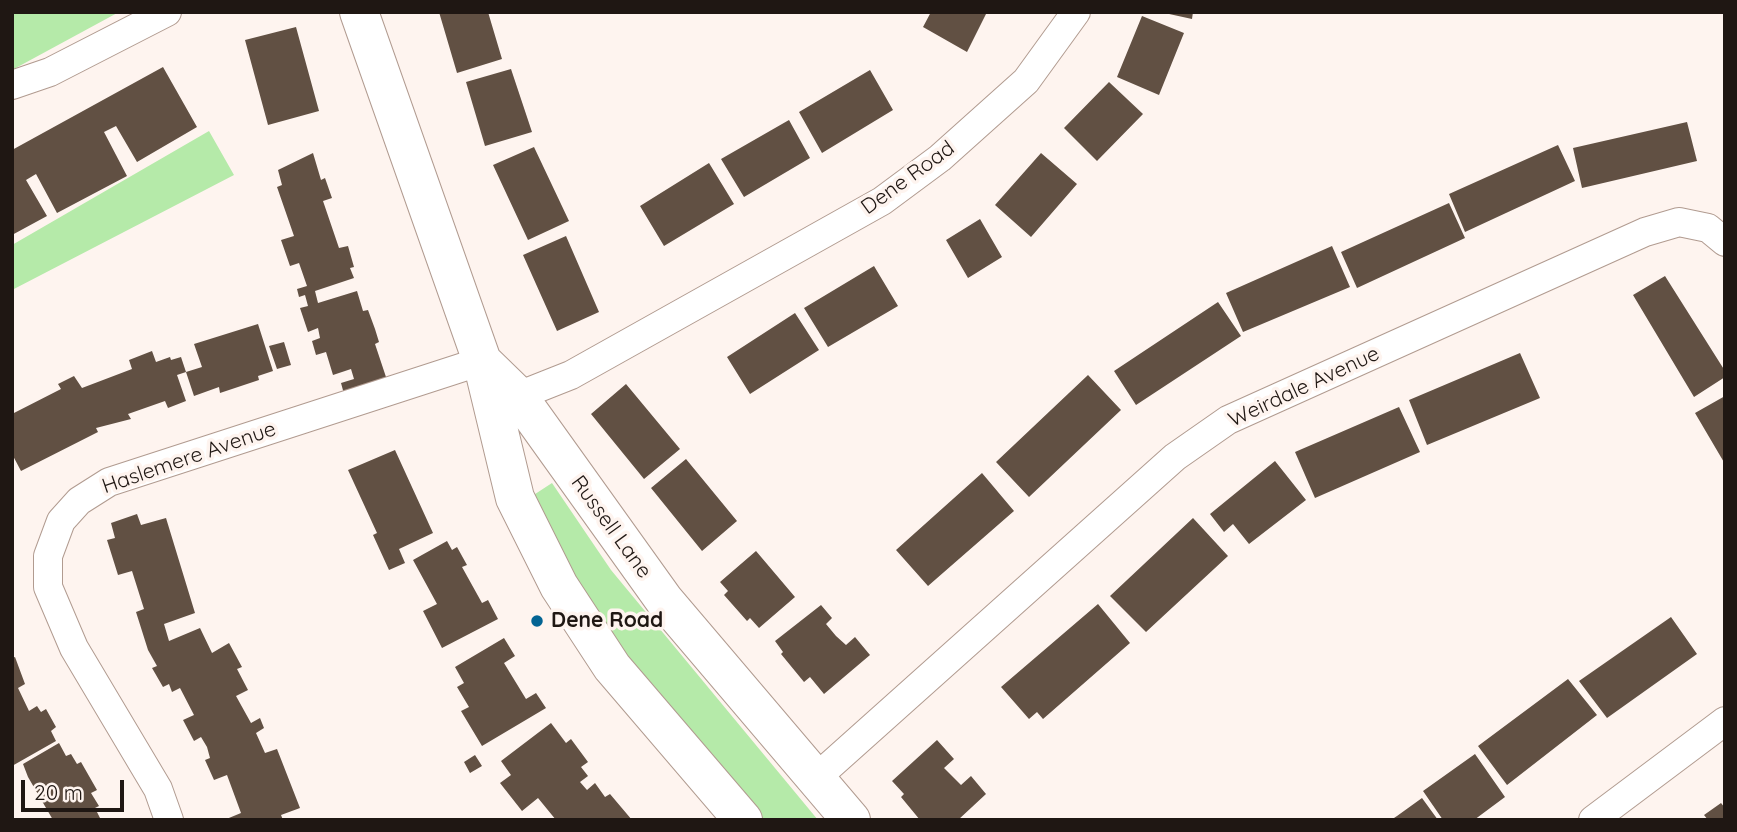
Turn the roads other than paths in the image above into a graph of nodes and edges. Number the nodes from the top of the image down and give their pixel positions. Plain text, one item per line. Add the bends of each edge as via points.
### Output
1 (166, 12) edge
2 (359, 12) edge
3 (1076, 12) edge
4 (12, 85) edge
5 (1725, 242) edge
6 (482, 361) junction
7 (518, 396) junction
8 (1725, 722) edge
9 (816, 778) junction
10 (170, 820) edge
11 (743, 820) edge
12 (851, 820) edge
13 (1593, 820) edge

1 - 4 street via 50,72
2 - 6 main road, Russell Lane
3 - 7 street, Dene Road via 1026,81 940,158 882,201 571,375
5 - 9 street, Weirdale Avenue via 1708,228 1679,222 1645,232 1228,420 1175,457
6 - 7 main road, Russell Lane
6 - 10 street, Haslemere Avenue via 109,482 79,500 61,522 48,556 48,587 74,648 158,789
6 - 11 main road, Russell Lane via 515,498 559,586 612,667
7 - 9 main road, Russell Lane via 664,600
8 - 13 street
9 - 12 main road, Russell Lane

